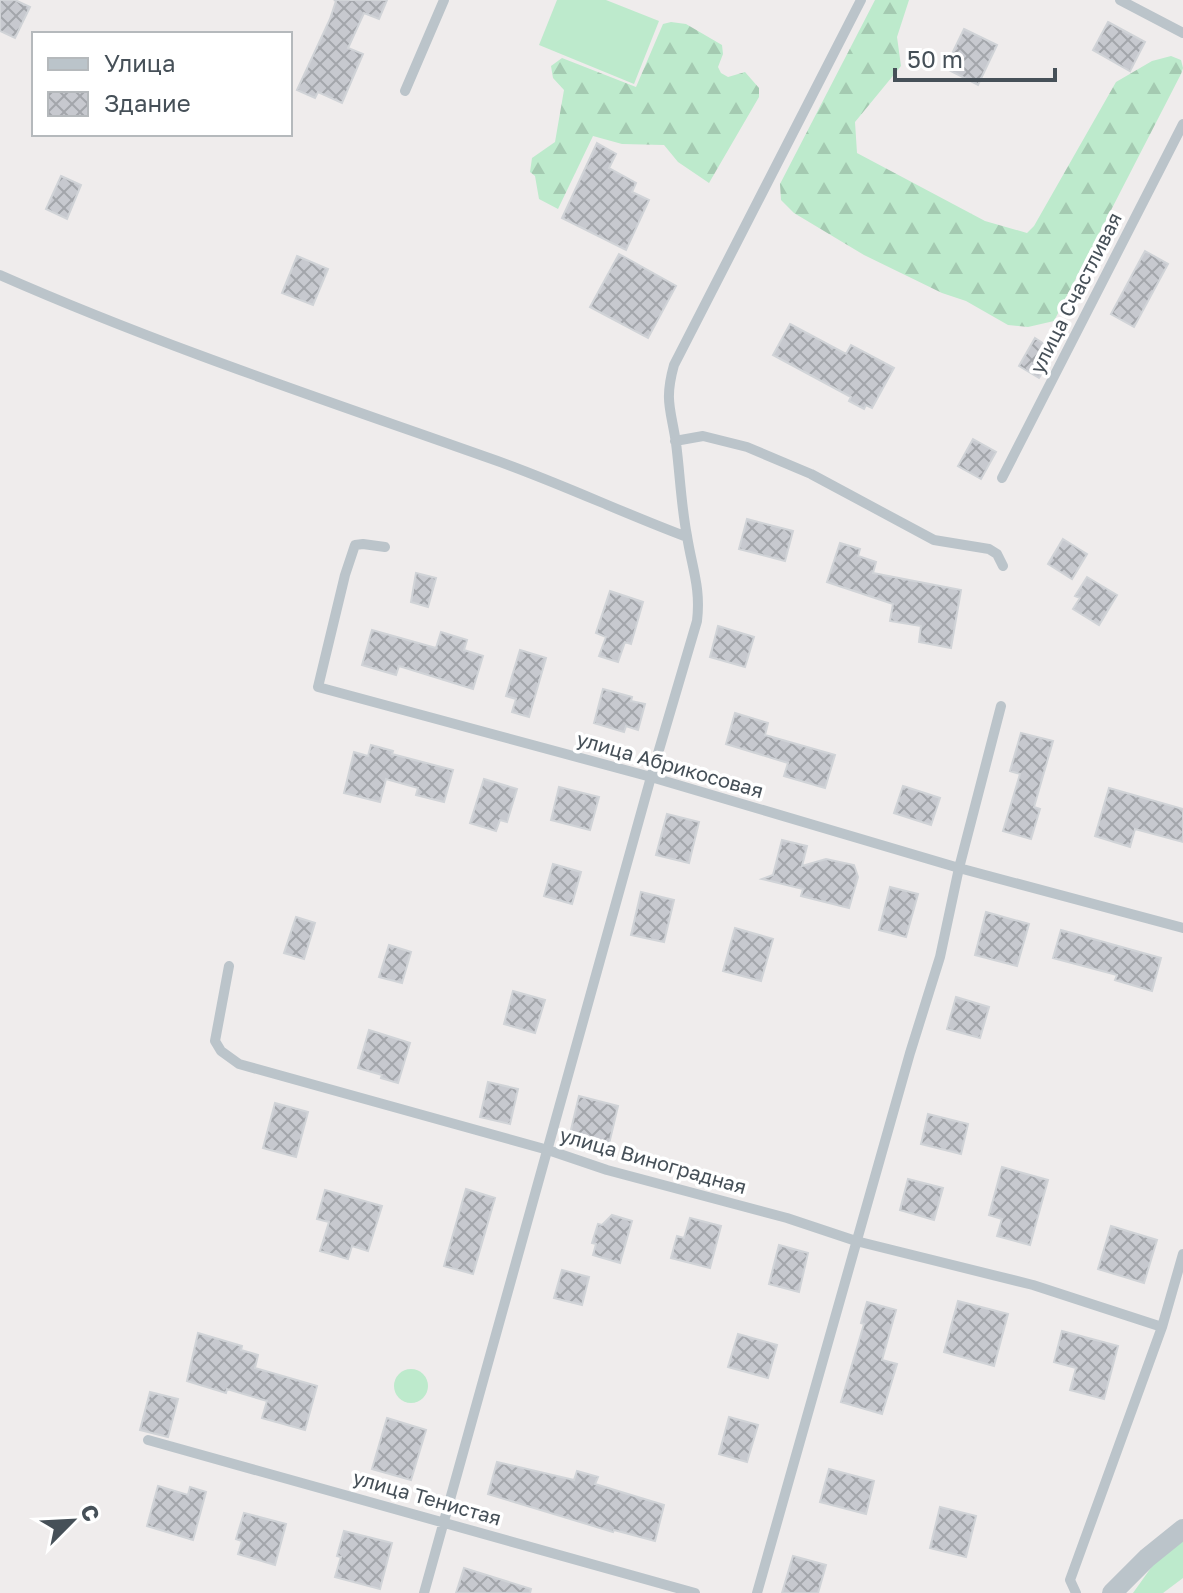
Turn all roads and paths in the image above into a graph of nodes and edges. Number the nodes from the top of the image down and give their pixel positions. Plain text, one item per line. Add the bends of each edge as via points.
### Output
1 (444, 0) edge
2 (861, 0) edge
3 (1120, 0) edge
4 (1183, 33) edge
5 (405, 91) dead end
6 (1183, 124) edge
7 (0, 275) edge
8 (675, 441) junction
9 (1002, 478) dead end
10 (687, 537) junction
11 (385, 547) dead end
12 (1003, 566) dead end
13 (1001, 706) dead end
14 (651, 777) junction
15 (959, 868) junction
16 (1183, 928) edge
17 (229, 966) dead end
18 (548, 1150) junction
19 (856, 1241) junction
20 (1183, 1254) edge
21 (1162, 1327) junction
22 (148, 1440) dead end
23 (445, 1521) junction
24 (1183, 1529) edge
25 (424, 1593) edge
26 (695, 1593) edge
27 (757, 1593) edge
28 (1076, 1593) edge
29 (1112, 1593) edge

1 - 5 lane
2 - 8 lane via 674,365 667,400
3 - 4 lane
6 - 9 lane, улица Счастливая
7 - 10 lane
8 - 10 lane
8 - 12 lane via 703,436 747,447 811,474 934,540 989,549
10 - 14 lane via 698,580 697,621
11 - 14 lane, улица Абрикосовая via 355,545 318,687
13 - 15 lane
14 - 15 lane, улица Абрикосовая
14 - 18 lane
15 - 16 lane, улица Абрикосовая
15 - 19 lane via 940,957
17 - 18 lane, улица Виноградная via 215,1041 231,1059
18 - 19 lane, улица Виноградная
18 - 23 lane
19 - 21 lane, улица Виноградная via 1033,1285
19 - 27 lane
20 - 21 lane
21 - 28 lane via 1070,1580
22 - 23 lane, улица Тенистая
23 - 25 lane
23 - 26 lane, улица Тенистая
24 - 29 street

